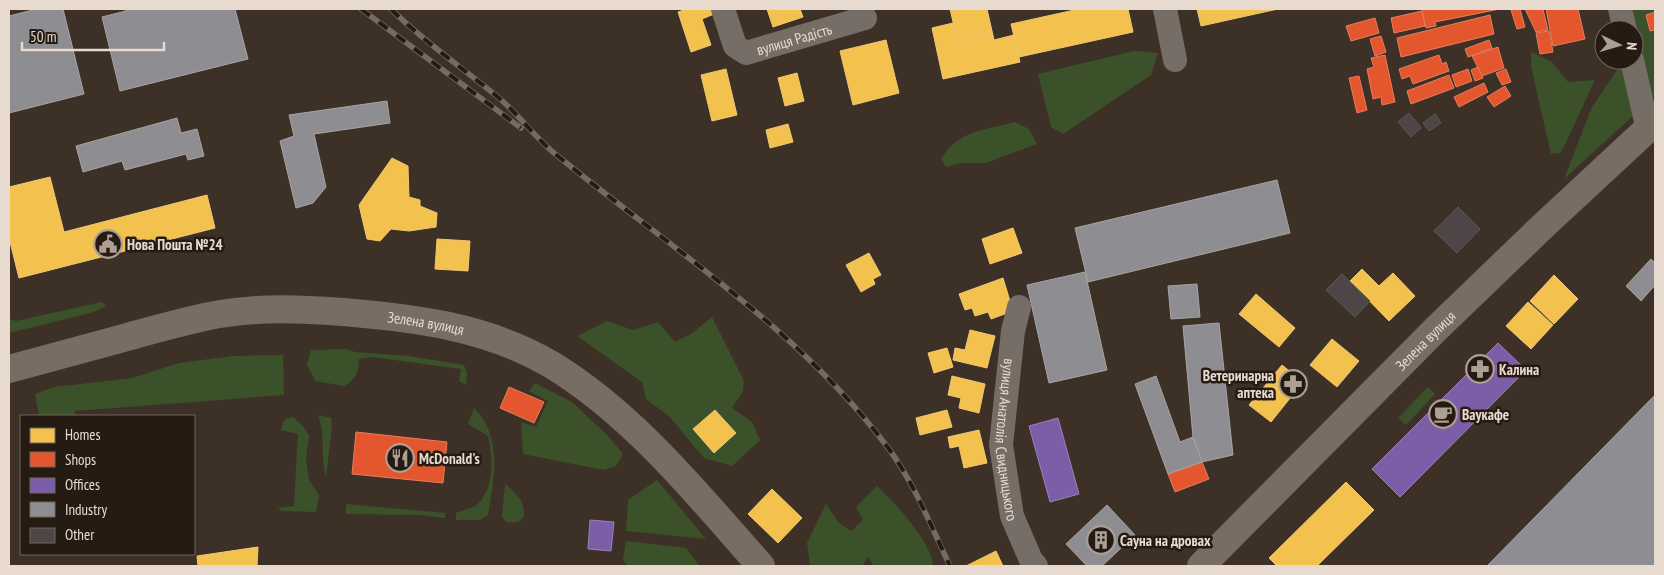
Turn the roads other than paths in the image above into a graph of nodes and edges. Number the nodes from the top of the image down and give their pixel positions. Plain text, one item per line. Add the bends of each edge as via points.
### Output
1 (723, 9) edge
2 (1165, 9) edge
3 (865, 18) dead end
4 (1175, 60) dead end
5 (1635, 70) edge
6 (1651, 126) edge
7 (1019, 307) dead end
8 (9, 369) edge
9 (761, 566) edge
10 (1036, 566) edge
11 (1201, 566) edge

1 - 3 street, вулиця Радість via 735,46 746,53
2 - 4 street
5 - 6 street
6 - 11 main road, Зелена вулиця via 1436,329
7 - 10 street, вулиця Анатолія Свидницького via 1013,331 1001,445 1012,516
8 - 9 main road, Зелена вулиця via 187,321 247,310 389,316 462,328 534,355 592,394 630,425

